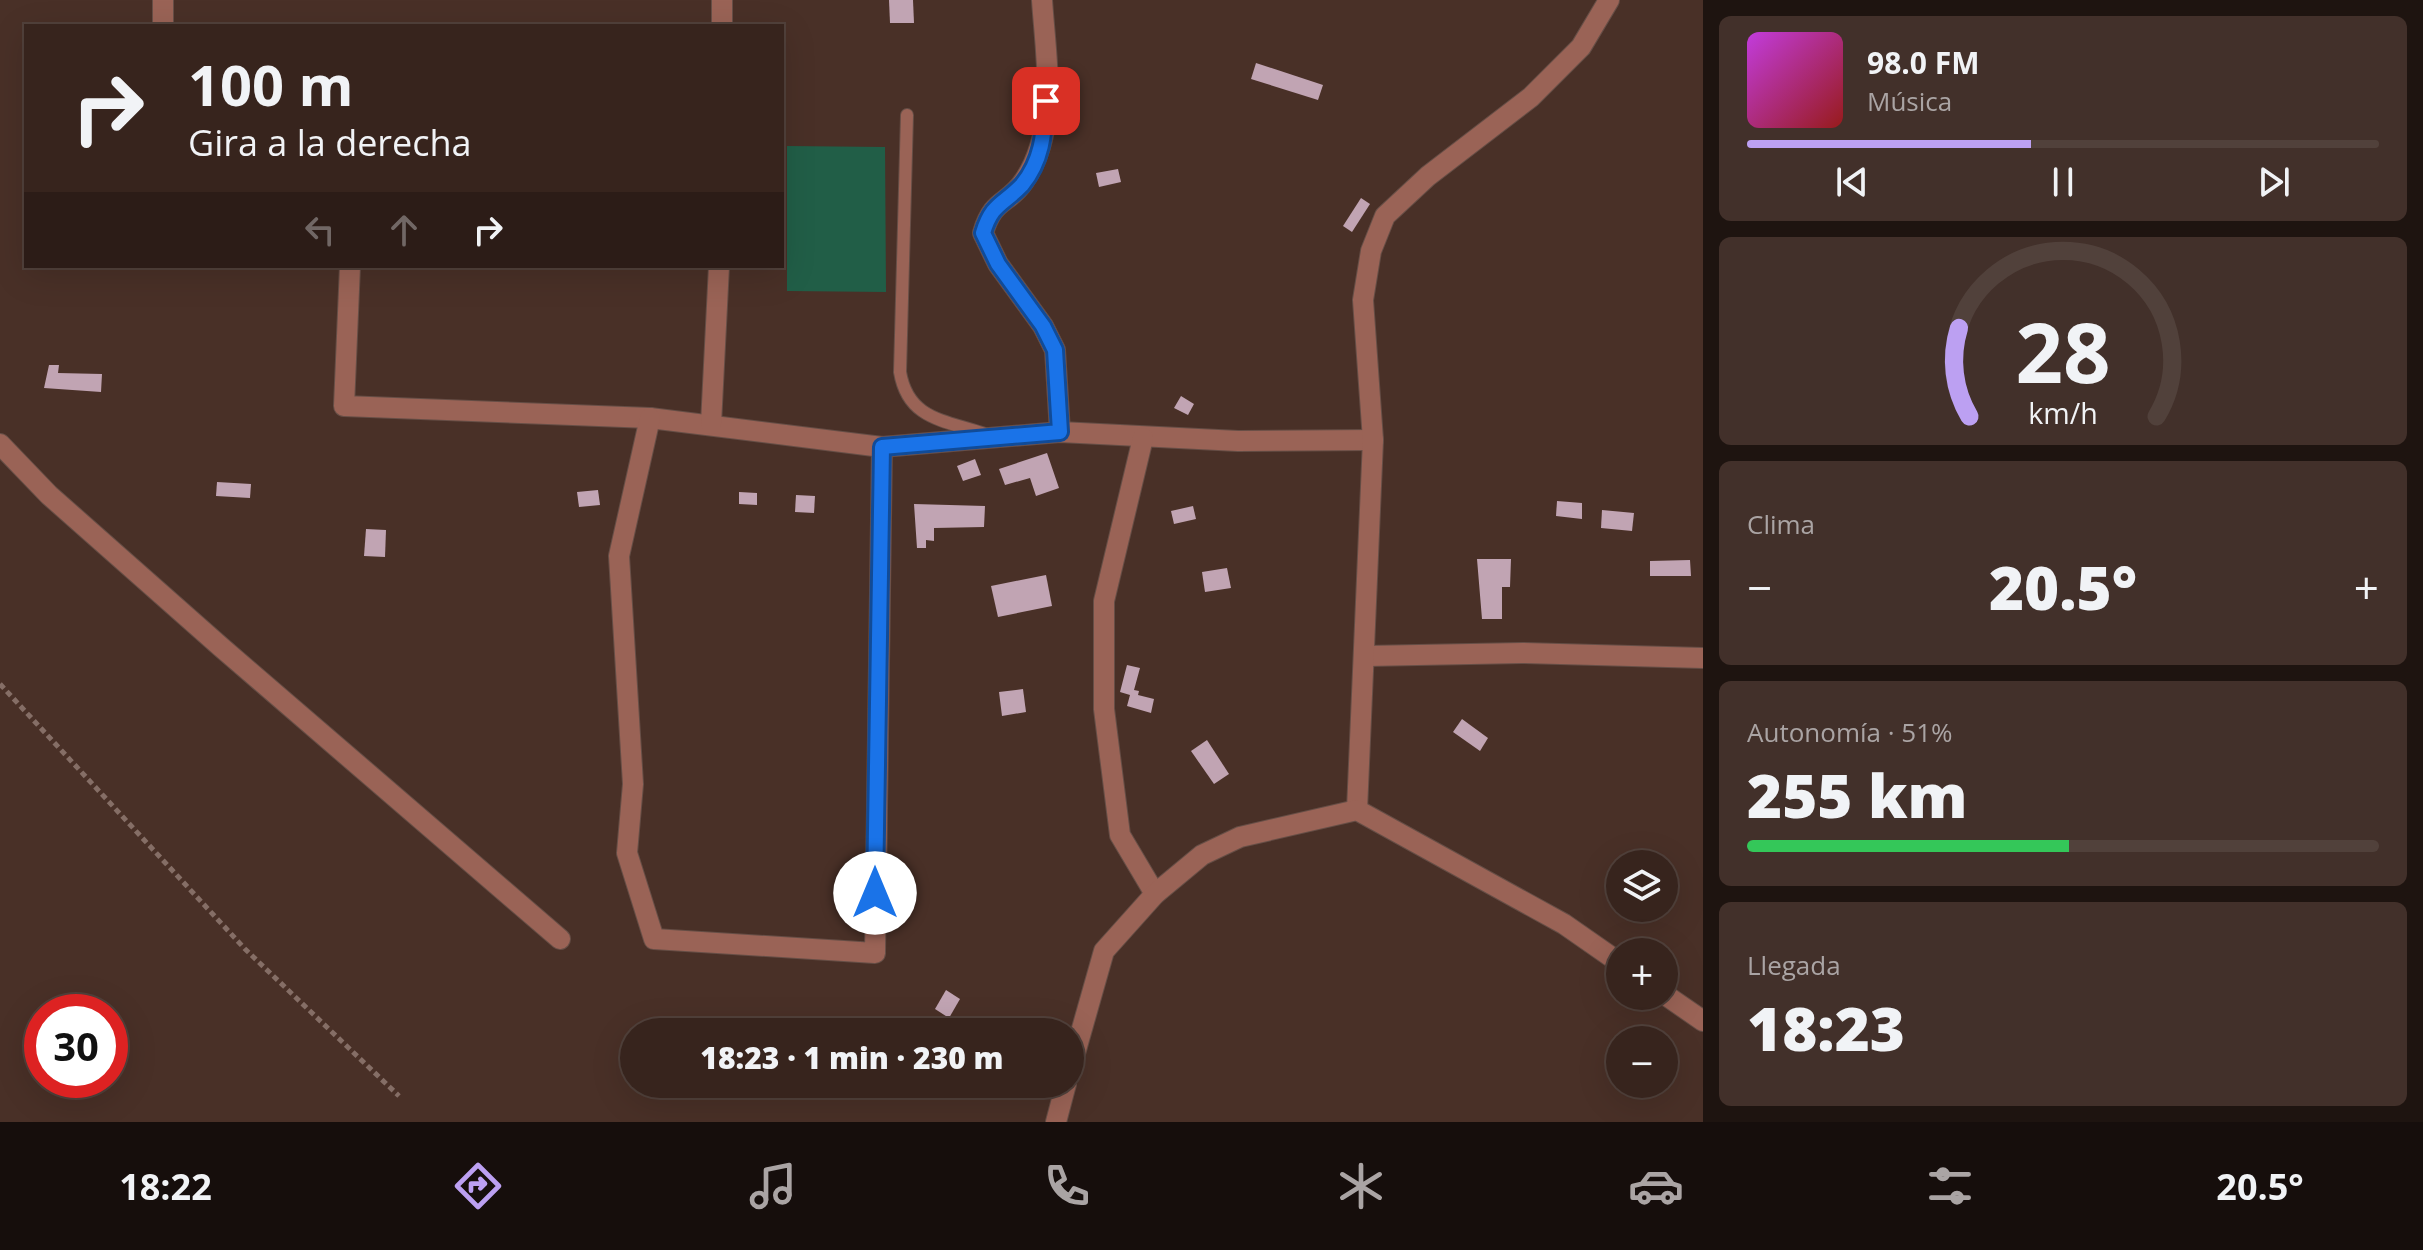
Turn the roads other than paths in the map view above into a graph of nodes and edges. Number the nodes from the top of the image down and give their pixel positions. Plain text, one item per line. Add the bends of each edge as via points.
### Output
1 (163, 0) edge
2 (722, 0) edge
3 (1042, 0) edge
4 (1609, 0) edge
5 (163, 24) edge
6 (722, 24) edge
7 (907, 115) dead end
8 (350, 268) edge
9 (719, 268) edge
10 (650, 418) junction
11 (711, 424) junction
12 (1060, 432) junction
13 (1143, 438) junction
14 (1000, 439) junction
15 (1373, 440) junction
16 (0, 444) edge
17 (882, 447) junction
18 (1366, 656) junction
19 (1703, 658) edge
20 (1357, 810) junction
21 (1155, 894) junction
22 (560, 939) dead end
23 (1606, 953) edge
24 (1678, 1004) edge
25 (1703, 1021) edge
26 (1084, 1022) edge
27 (1062, 1098) edge
28 (1056, 1122) edge

1 - 5 street
2 - 6 street
3 - 12 street via 1044,145 1022,184 989,211 983,233 1055,350
4 - 15 street via 1581,47 1531,97 1385,216 1371,251 1363,300
7 - 14 lane via 903,392 916,410
8 - 10 street via 344,406
9 - 11 street
10 - 11 street
10 - 17 street via 619,556 633,784 627,853 654,939 875,953
11 - 17 street
12 - 13 street
12 - 14 street
13 - 15 street
13 - 21 street via 1104,601 1104,709 1120,835
14 - 17 street
15 - 18 street
16 - 22 street via 49,495
18 - 19 street
18 - 20 street
20 - 21 street via 1240,837 1202,855
20 - 23 street via 1564,924
21 - 26 street via 1104,951
24 - 25 street
27 - 28 street

